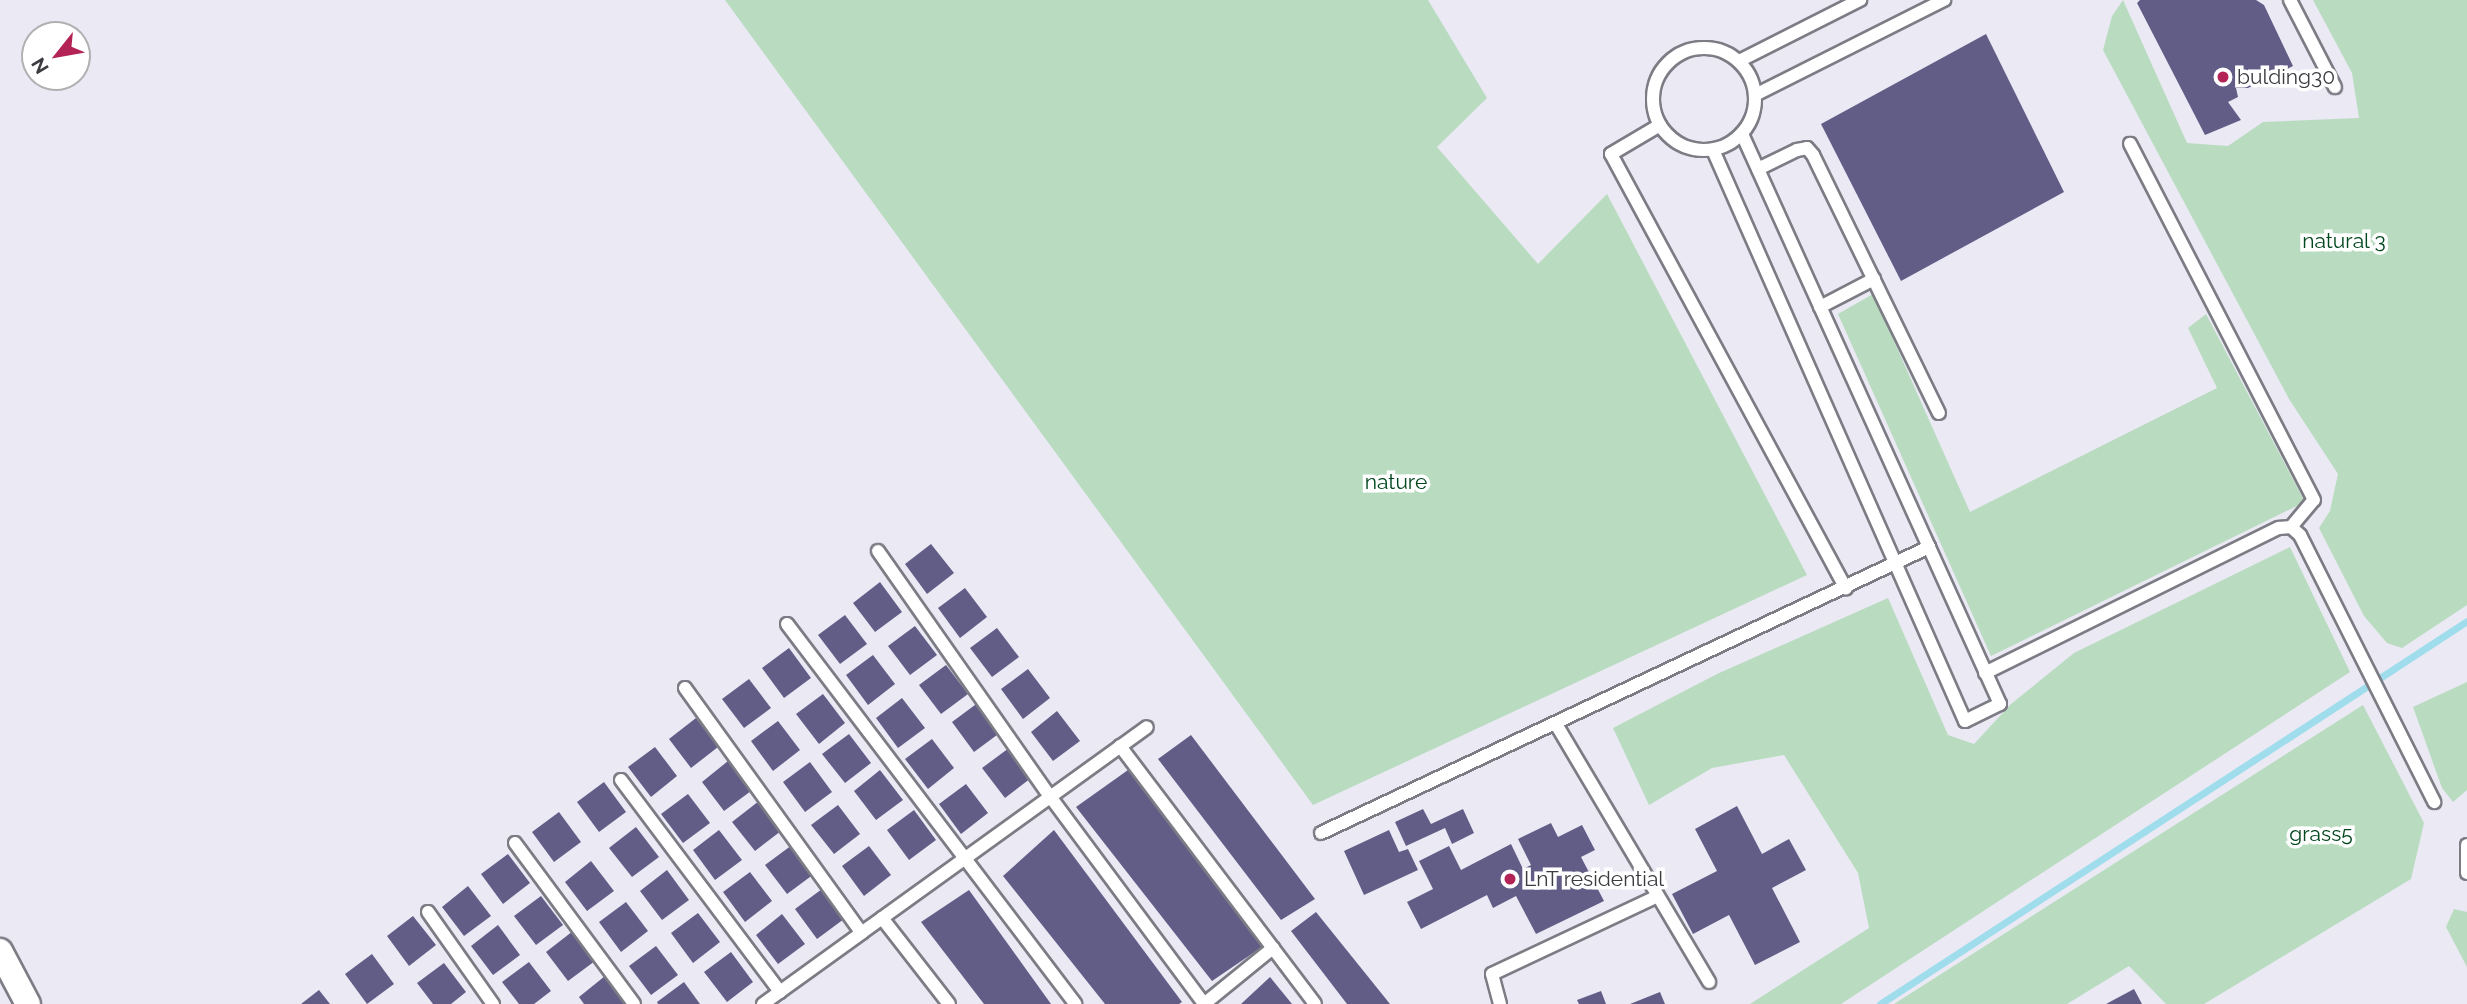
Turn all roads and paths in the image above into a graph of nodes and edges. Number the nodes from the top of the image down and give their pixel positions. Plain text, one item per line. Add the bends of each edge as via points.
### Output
1 (1860, 0) edge
2 (1944, 0) edge
3 (2290, 0) edge
4 (1739, 61) junction
5 (2335, 87) dead end
6 (1755, 94) junction
7 (1661, 125) junction
8 (1742, 134) junction
9 (2130, 144) dead end
10 (1713, 150) junction
11 (1758, 169) junction
12 (1874, 279) junction
13 (1821, 307) junction
14 (1939, 414) dead end
15 (2291, 527) junction
16 (1929, 547) junction
17 (878, 551) dead end
18 (1896, 564) junction
19 (1846, 588) junction
20 (787, 624) dead end
21 (1985, 673) junction
22 (685, 688) dead end
23 (1556, 724) junction
24 (1147, 727) dead end
25 (1120, 746) junction
26 (621, 780) dead end
27 (1049, 795) junction
28 (2434, 802) dead end
29 (1321, 834) dead end
30 (515, 843) dead end
31 (2467, 845) edge
32 (964, 856) junction
33 (2467, 873) edge
34 (1658, 896) junction
35 (428, 912) dead end
36 (882, 918) junction
37 (862, 933) junction
38 (1273, 948) junction
39 (0, 951) edge
40 (1709, 982) dead end
41 (780, 992) junction
42 (28, 1004) edge
43 (493, 1004) edge
44 (634, 1004) edge
45 (763, 1004) edge
46 (949, 1004) edge
47 (1074, 1004) edge
48 (1204, 1004) edge
49 (1315, 1004) edge
50 (1500, 1004) edge

1 - 4 lane
2 - 6 lane
3 - 5 lane
4 - 6 lane
4 - 7 lane via 1709,48 1678,54 1655,81 1652,99
6 - 8 lane via 1751,121
7 - 10 lane via 1678,144
7 - 19 lane via 1611,154
8 - 10 lane
8 - 11 lane
9 - 15 lane via 2314,495 2312,505
10 - 18 lane
11 - 12 lane via 1807,148
11 - 13 lane
12 - 13 lane
12 - 14 lane
13 - 16 lane
15 - 21 lane via 2279,527
15 - 28 lane via 2300,535
16 - 18 lane
16 - 21 lane
17 - 27 lane
18 - 19 lane
18 - 21 lane via 1965,721 2000,704
19 - 23 lane
20 - 32 lane
22 - 37 lane
23 - 29 lane
23 - 34 lane
24 - 25 lane
25 - 27 lane
25 - 38 lane
26 - 41 lane
27 - 32 lane
27 - 48 lane
30 - 44 lane
31 - 33 lane
32 - 36 lane
32 - 47 lane
34 - 40 lane
34 - 50 lane via 1492,974
35 - 43 lane
36 - 37 lane
36 - 46 lane
37 - 41 lane
38 - 48 lane
38 - 49 lane
39 - 42 street
41 - 45 lane

